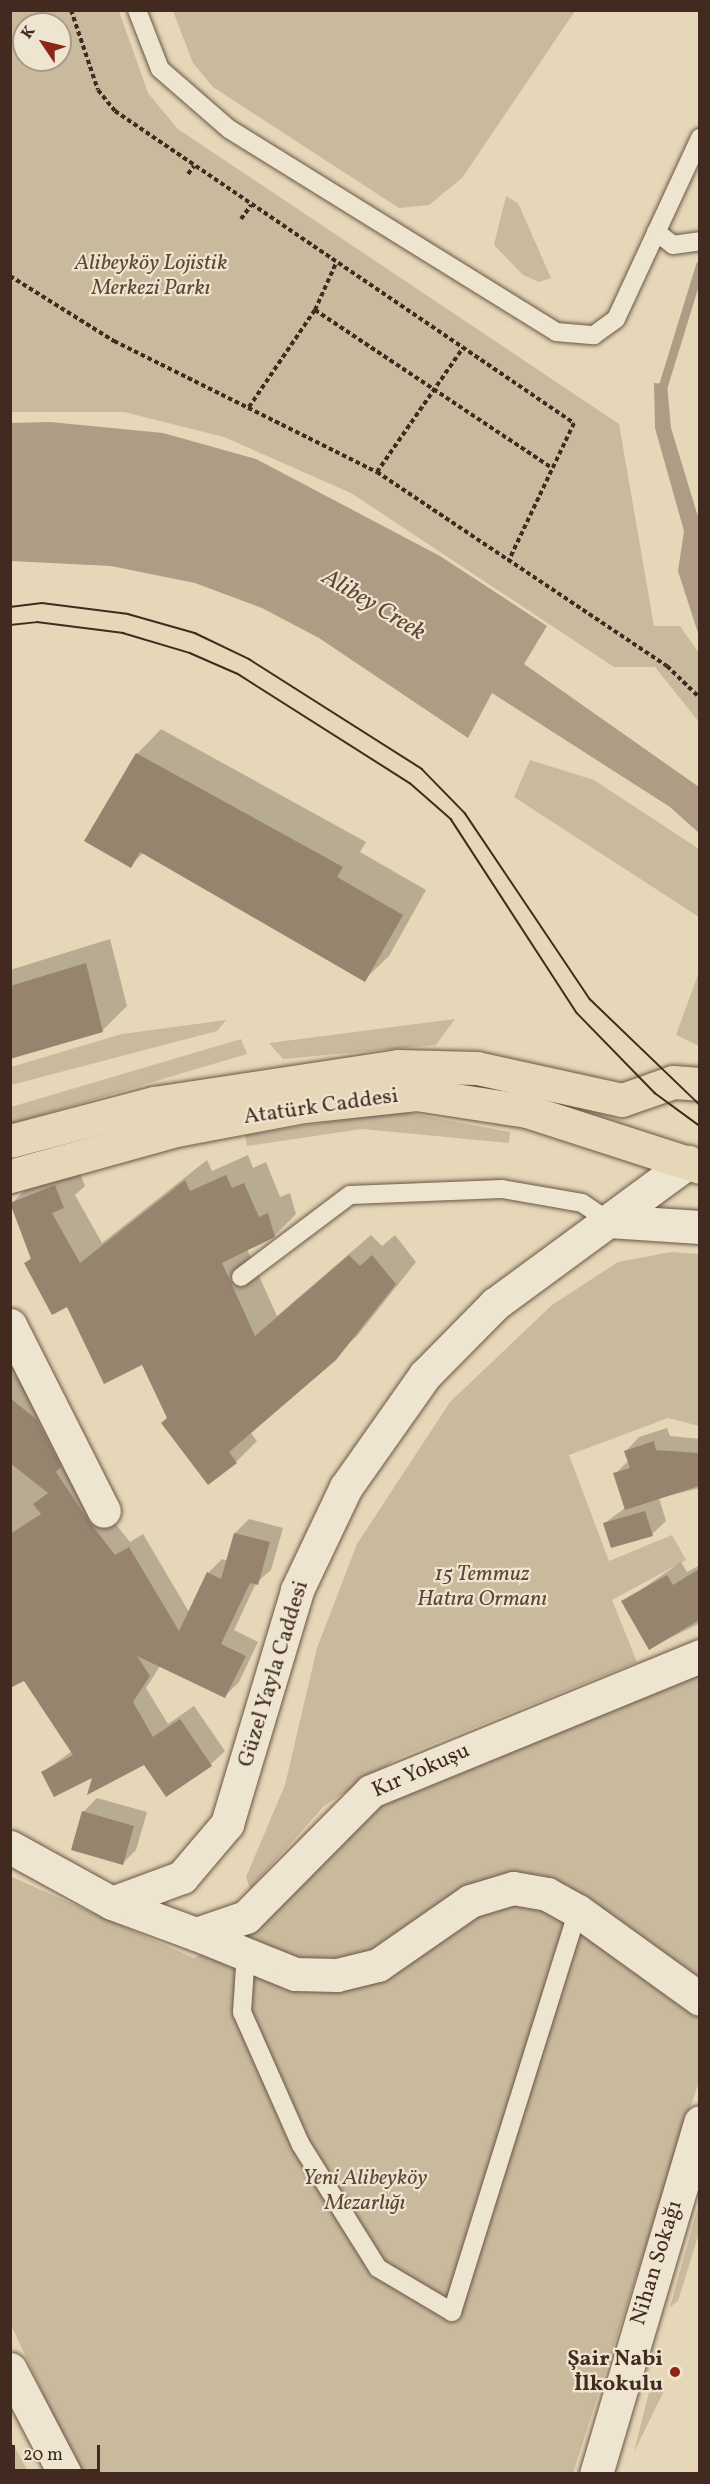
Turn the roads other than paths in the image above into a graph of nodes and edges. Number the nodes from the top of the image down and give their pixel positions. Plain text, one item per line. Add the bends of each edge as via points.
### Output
1 (137, 10) edge
2 (699, 138) edge
3 (656, 232) junction
4 (694, 243) edge
5 (699, 1084) edge
6 (10, 1141) edge
7 (696, 1160) edge
8 (10, 1176) edge
9 (609, 1221) junction
10 (699, 1227) edge
11 (242, 1277) dead end
12 (10, 1325) edge
13 (23, 1384) edge
14 (104, 1511) dead end
15 (699, 1656) edge
16 (10, 1847) edge
17 (112, 1903) junction
18 (578, 1911) junction
19 (196, 1934) junction
20 (246, 1952) junction
21 (699, 1999) edge
22 (699, 2122) edge
23 (10, 2368) edge
24 (65, 2474) edge
25 (596, 2474) edge

1 - 3 lane via 160,69 229,129 556,332 594,334 616,319
2 - 3 lane
3 - 4 lane via 673,245
5 - 6 main road, Atatürk Caddesi via 673,1083 622,1100 477,1068 398,1066 154,1102
7 - 8 main road, Atatürk Caddesi via 527,1111 406,1095 304,1106 176,1130
7 - 9 street, Güzel Yayla Caddesi
9 - 10 street
9 - 11 lane via 582,1203 502,1189 350,1195
9 - 17 street, Güzel Yayla Caddesi via 495,1304 425,1375 346,1486 297,1590 227,1824 182,1877
12 - 13 street
13 - 14 street
15 - 19 street, Kır Yokuşu via 371,1791 246,1917
16 - 17 street
17 - 19 street
18 - 20 street via 547,1894 513,1888 470,1901 378,1965 337,1975 295,1974
18 - 20 lane via 452,2312 378,2268 301,2145 242,2012
18 - 21 street
19 - 20 street
22 - 25 street, Nihan Sokağı
23 - 24 street

